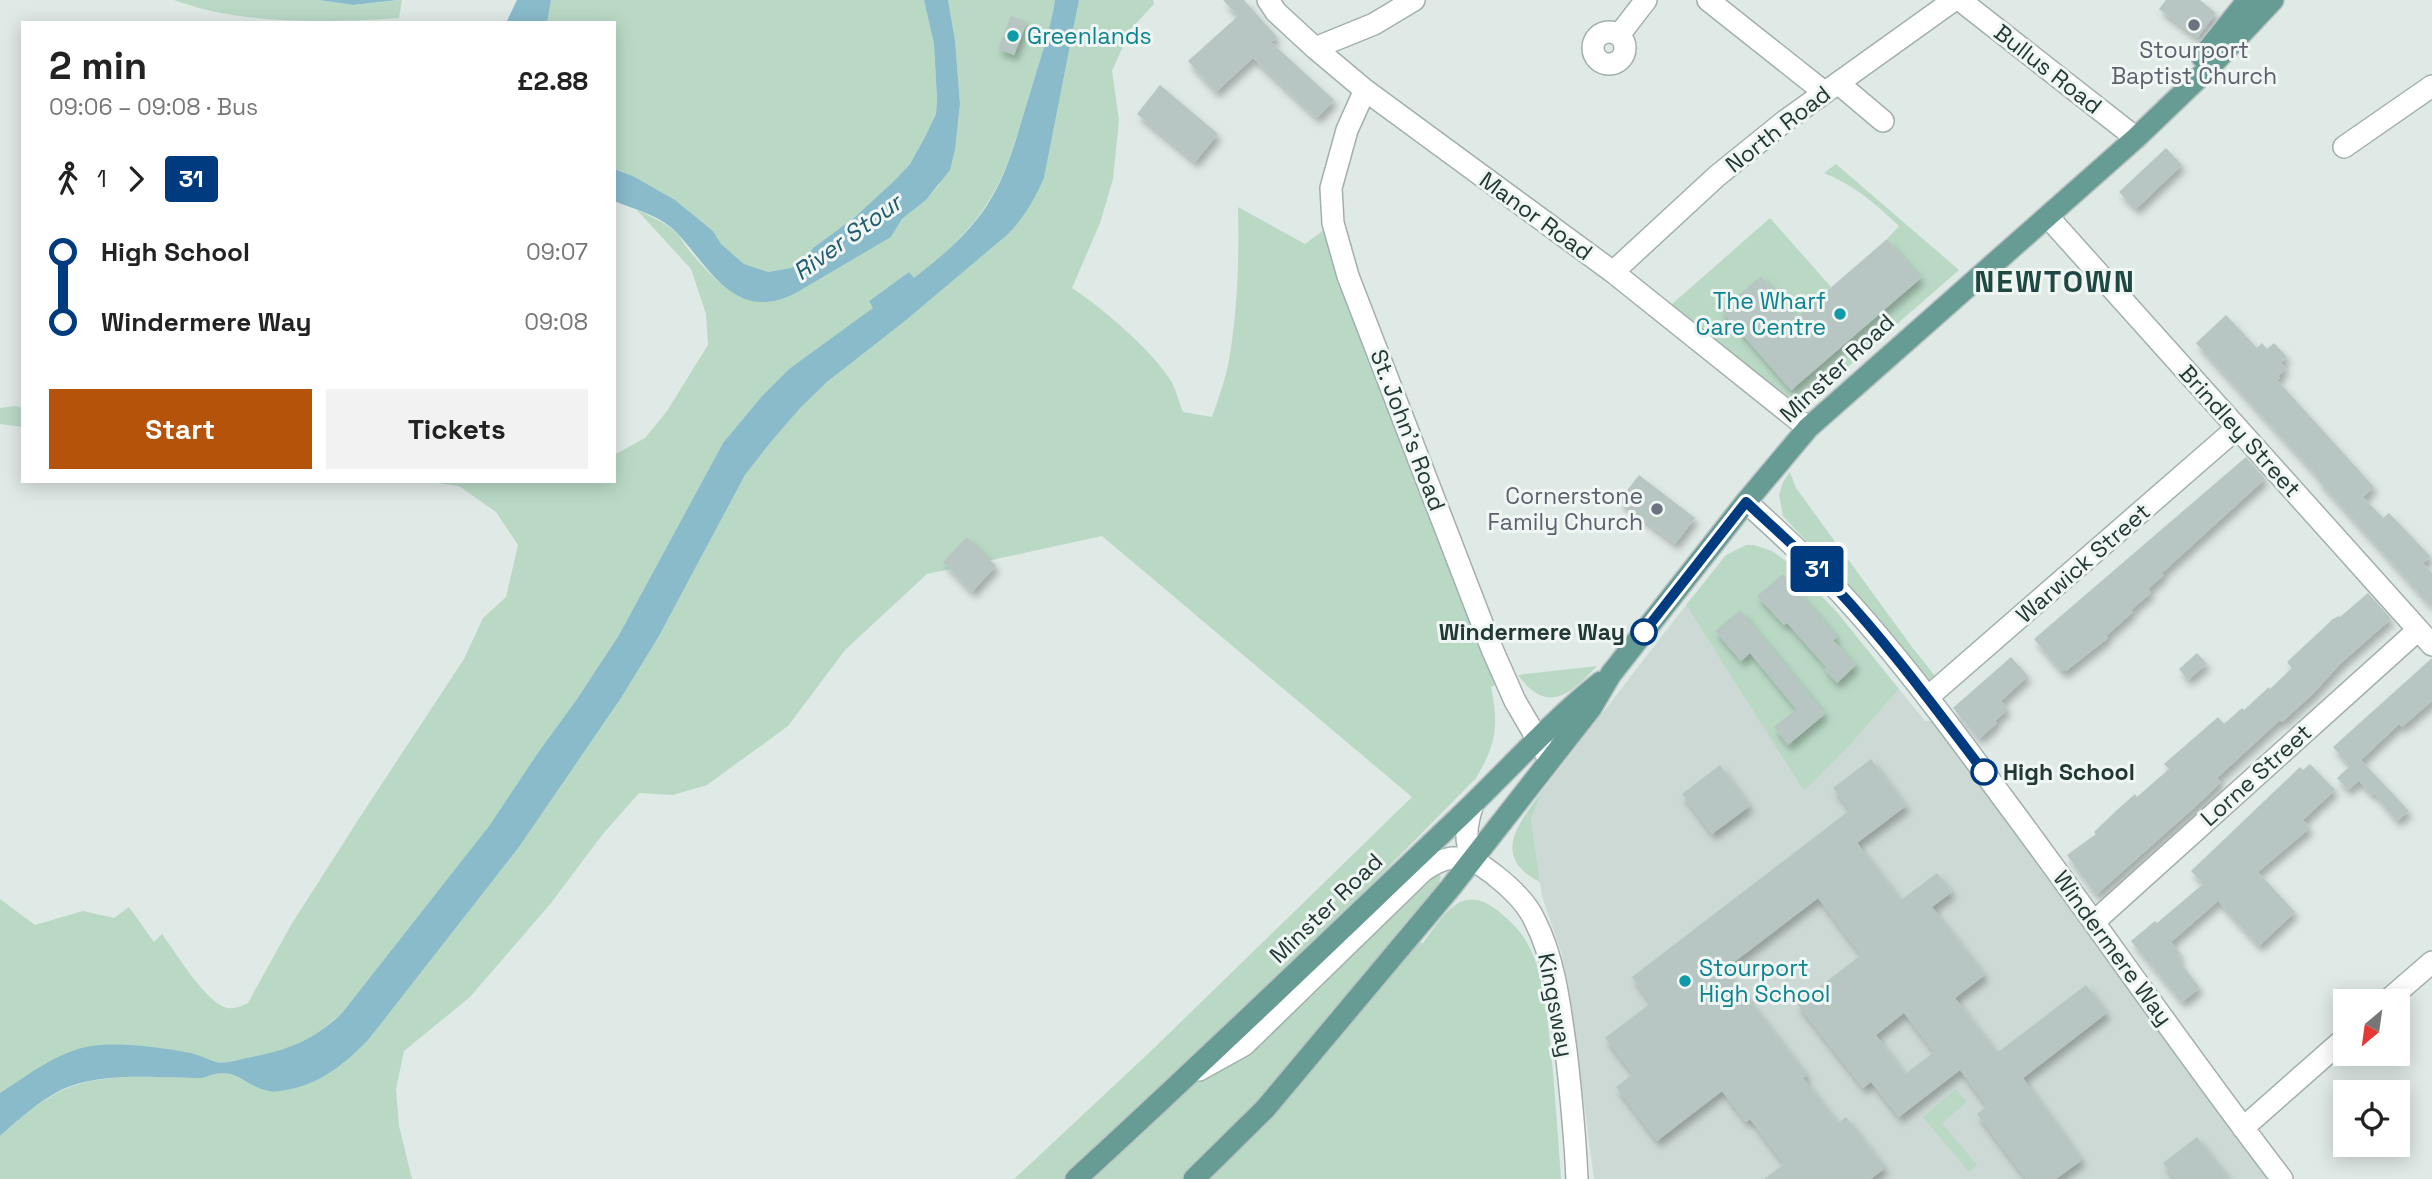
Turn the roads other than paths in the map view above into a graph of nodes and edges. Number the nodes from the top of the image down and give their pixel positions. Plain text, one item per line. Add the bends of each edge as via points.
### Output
1 (1268, 0) edge
2 (1414, 0) edge
3 (1646, 0) edge
4 (1708, 0) edge
5 (1954, 0) edge
6 (1960, 0) edge
7 (2248, 0) edge
8 (2273, 0) edge
9 (1619, 35) dead end
10 (1315, 48) junction
11 (2432, 86) edge
12 (1831, 88) junction
13 (1365, 90) junction
14 (1883, 121) dead end
15 (2136, 138) junction
16 (2344, 147) dead end
17 (2048, 217) junction
18 (1613, 272) junction
19 (1808, 428) junction
20 (2237, 428) junction
21 (1746, 502) junction
22 (2425, 637) edge
23 (1611, 674) junction
24 (1928, 698) junction
25 (1537, 740) junction
26 (1549, 759) junction
27 (1473, 804) junction
28 (1473, 859) junction
29 (2095, 921) junction
30 (2432, 962) edge
31 (2402, 989) edge
32 (2333, 1049) edge
33 (1188, 1076) junction
34 (2243, 1128) junction
35 (1076, 1179) edge
36 (1194, 1179) edge
37 (1577, 1179) edge
38 (2282, 1179) edge

1 - 10 street, Manor Road
2 - 10 street via 1374,24
3 - 9 street
4 - 12 street
5 - 12 street, North Road
6 - 15 street, Bullus Road
7 - 15 main road, Minster Road
8 - 15 main road, Minster Road
10 - 13 street, Manor Road
11 - 16 street
12 - 14 street
12 - 18 street, North Road via 1717,176
13 - 18 street, Manor Road
13 - 25 street, St. John's Road via 1347,130 1331,188 1333,223 1348,276 1492,649
15 - 17 main road, Minster Road
17 - 19 main road, Minster Road
17 - 20 street, Brindley Street
18 - 19 street, Manor Road
19 - 21 main road, Minster Road
20 - 22 street, Brindley Street
20 - 24 street, Warwick Street
21 - 23 main road, Minster Road
21 - 24 street, Windermere Way via 1835,587
22 - 29 street, Lorne Street
23 - 25 main road, Minster Road
23 - 26 main road, Minster Road via 1591,708
24 - 29 street, Windermere Way
25 - 26 street, St. John's Road
25 - 27 main road, Minster Road
26 - 28 main road, Minster Road
27 - 28 street via 1467,832
27 - 33 main road, Minster Road
28 - 33 street via 1454,856 1424,870 1244,1045
28 - 36 main road, Minster Road via 1265,1108
28 - 37 street, Kingsway via 1515,892 1541,935 1562,1020
29 - 34 street, Windermere Way
30 - 31 street
32 - 34 street
33 - 35 main road, Minster Road
34 - 38 street, Windermere Way

